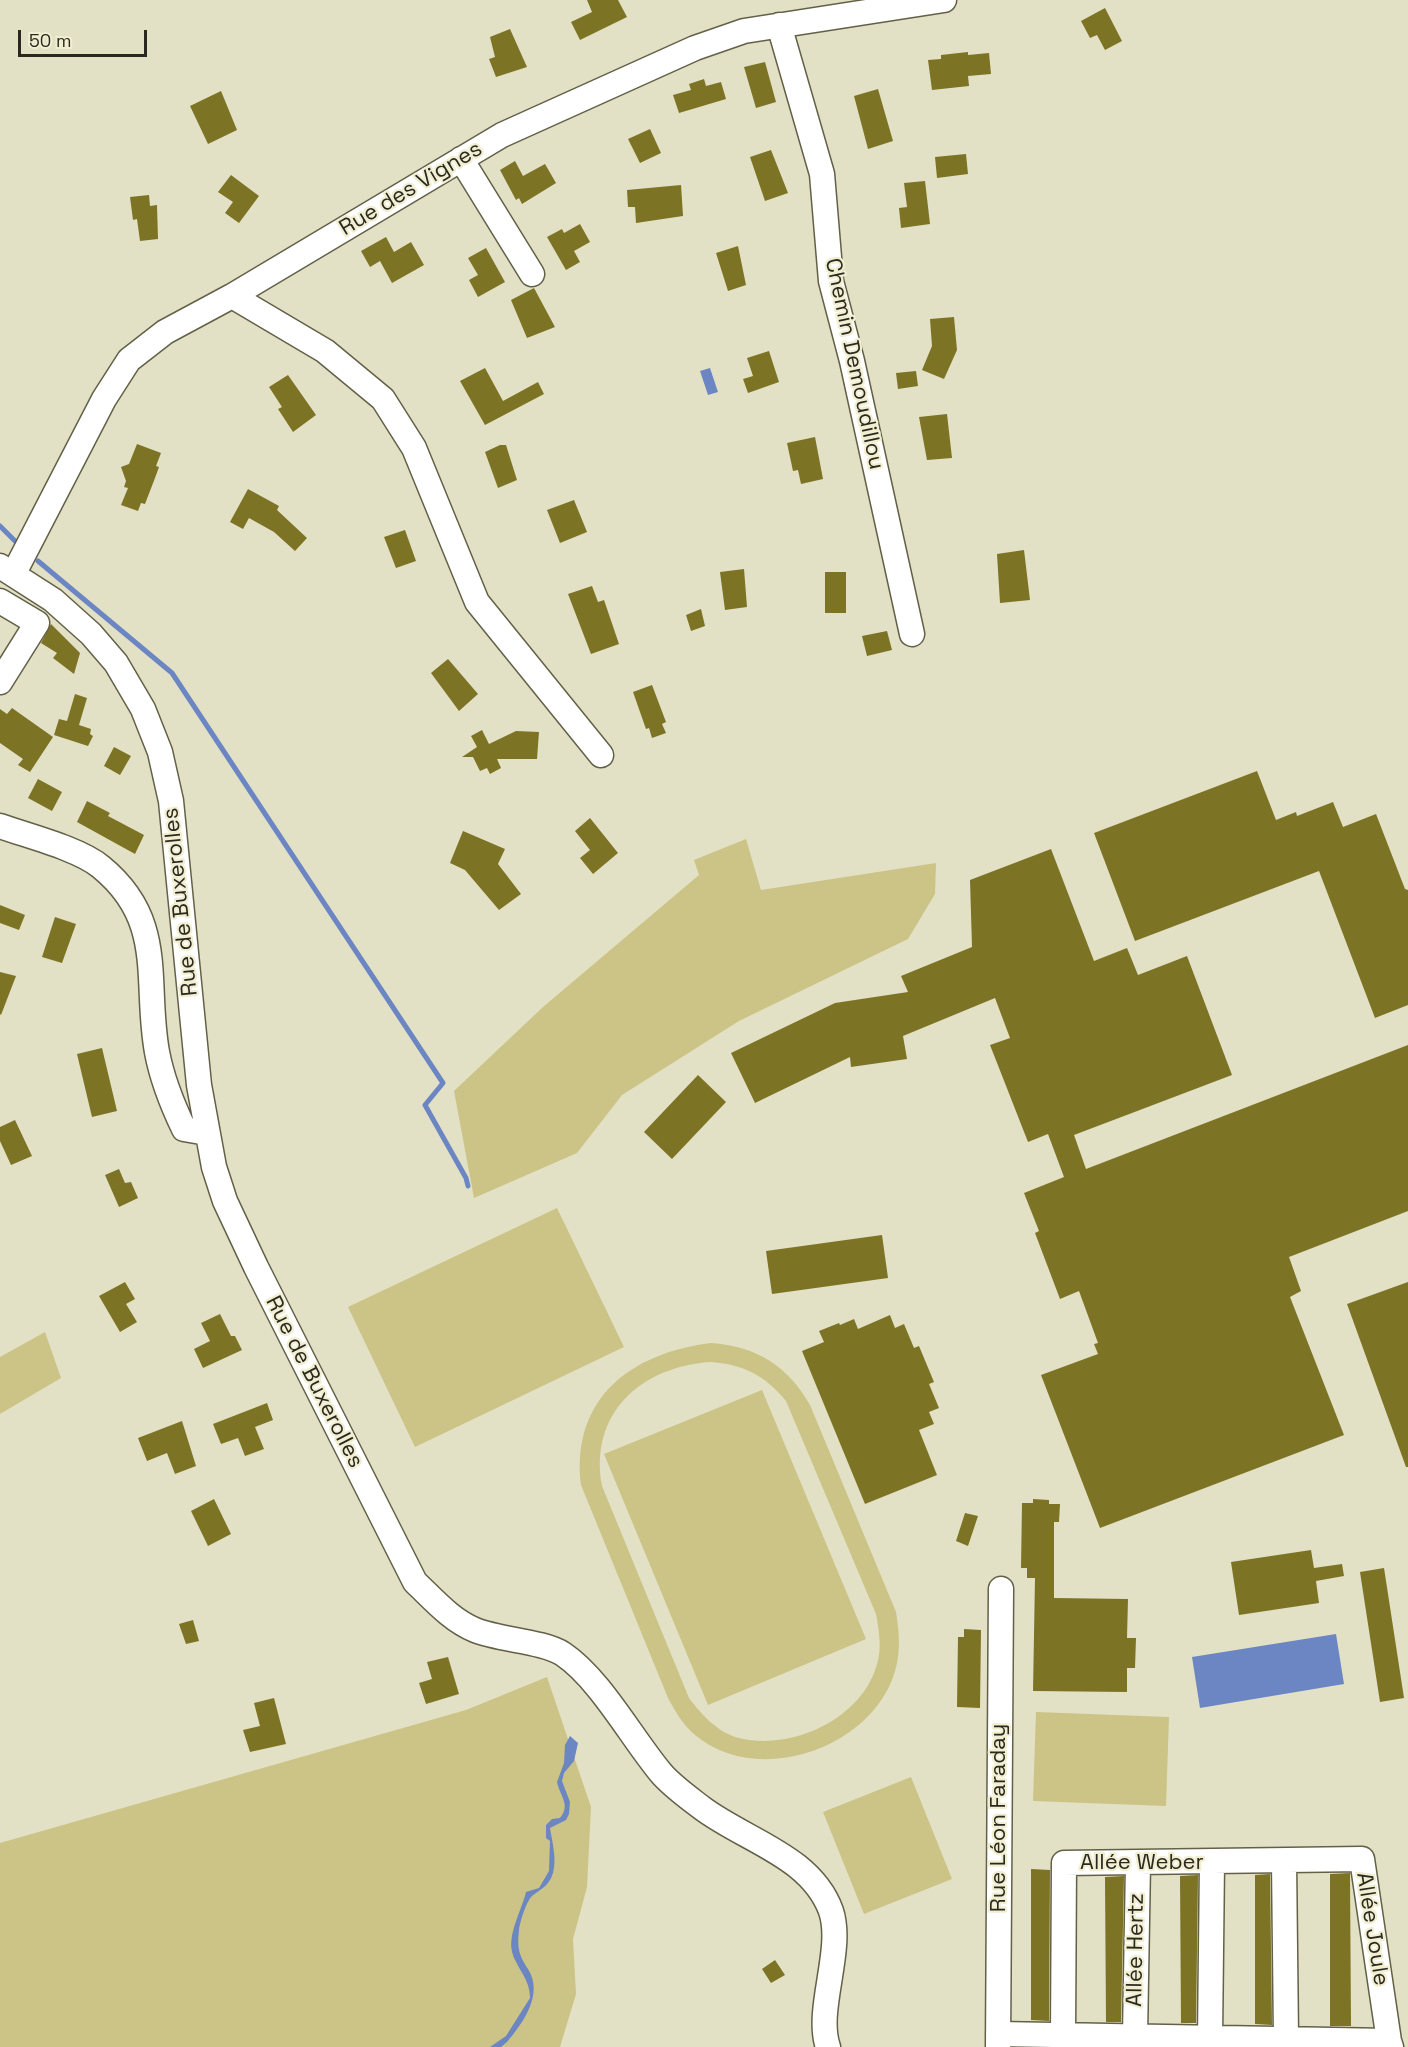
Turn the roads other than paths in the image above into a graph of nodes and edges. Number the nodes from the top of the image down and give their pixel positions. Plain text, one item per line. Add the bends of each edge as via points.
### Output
1 (944, 0) edge
2 (779, 25) junction
3 (461, 159) junction
4 (532, 274) dead end
5 (232, 296) junction
6 (7, 569) edge
7 (0, 601) edge
8 (912, 634) dead end
9 (0, 682) edge
10 (601, 754) dead end
11 (0, 826) edge
12 (196, 1131) junction
13 (1001, 1590) dead end
14 (1284, 1861) junction
15 (1212, 1862) junction
16 (1138, 1863) junction
17 (1063, 2035) junction
18 (1135, 2036) junction
19 (1210, 2037) junction
20 (1286, 2038) junction
21 (998, 2041) edge
22 (1390, 2044) edge
23 (828, 2047) edge

1 - 2 street, Rue des Vignes
2 - 3 street, Rue des Vignes via 744,31 695,48 502,135
2 - 8 street, Chemin Demoudillou via 822,174 831,281 855,372
3 - 4 street
3 - 5 street, Rue des Vignes
5 - 6 street, Rue des Vignes via 165,332 129,360
5 - 10 street via 325,351 383,399 414,448 477,602
6 - 12 street, Rue de Buxerolles via 53,600 116,663 143,709 160,752 171,801 199,1085
7 - 9 street via 37,623
11 - 12 street via 100,866 140,916 150,947 157,1051 170,1099
12 - 23 street, Rue de Buxerolles via 225,1201 415,1582 451,1617 476,1631 560,1652 580,1667 663,1775 704,1809 803,1869 819,1888 831,1913 834,1941
13 - 21 street, Rue Léon Faraday
14 - 15 street, Allée Weber
14 - 20 street
14 - 22 street, Allée Joule via 1362,1859
15 - 16 street, Allée Weber
15 - 19 street
16 - 17 street, Allée Weber via 1064,1863
16 - 18 street, Allée Hertz
17 - 18 street
17 - 21 street
18 - 19 street
19 - 20 street
20 - 22 street

